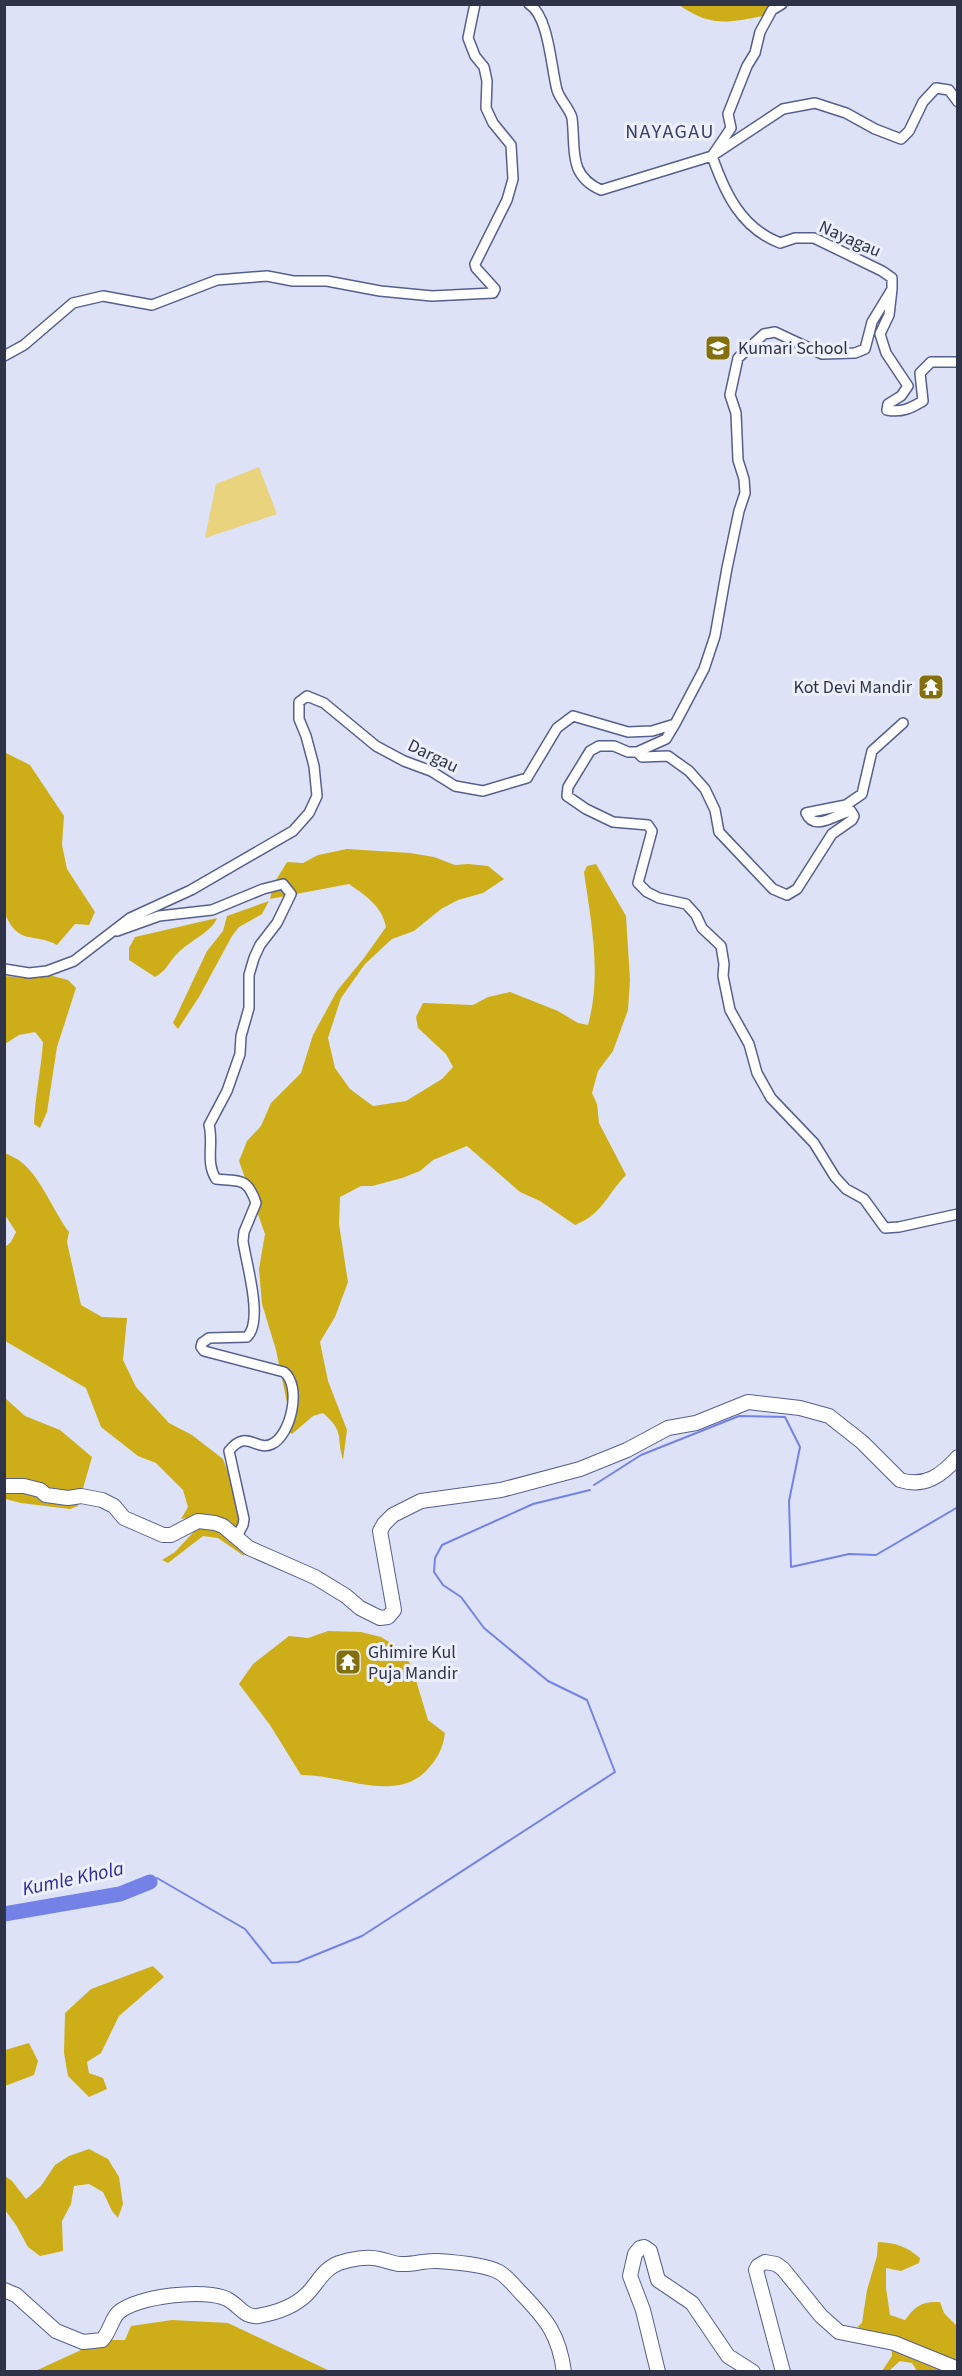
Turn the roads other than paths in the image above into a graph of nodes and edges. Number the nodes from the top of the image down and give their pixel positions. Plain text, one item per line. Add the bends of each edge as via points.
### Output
1 (475, 4) edge
2 (530, 4) edge
3 (782, 4) edge
4 (957, 102) edge
5 (712, 156) junction
6 (892, 289) junction
7 (4, 356) edge
8 (957, 362) edge
9 (903, 723) dead end
10 (675, 724) junction
11 (637, 752) junction
12 (109, 934) junction
13 (4, 969) edge
14 (957, 1214) edge
15 (957, 1457) edge
16 (4, 1486) edge
17 (236, 1538) junction
18 (4, 2290) edge
19 (957, 2369) edge
20 (564, 2372) edge
21 (658, 2372) edge
22 (753, 2372) edge
23 (783, 2372) edge

1 - 7 street via 468,38 484,67 486,108 511,145 513,159 507,200 475,264 495,289 493,293 432,297 267,276 217,280 152,304 103,296 73,303 24,345
2 - 5 street via 536,8 544,27 557,92 572,116 576,166 588,184 601,190
3 - 5 street via 772,10 760,32 756,53 728,114 731,128
4 - 5 street via 949,90 936,88 901,139 814,103 783,109
5 - 6 street, Nayagau via 737,211 764,237 780,243 814,237 882,271 892,278
6 - 8 street via 889,315 880,334 886,353 908,386 888,404 887,410 910,409 923,400 920,373 931,362
6 - 10 street via 872,322 865,349 822,354 775,332 764,334 738,358 729,395 736,413 738,460 745,493 715,636 704,669
9 - 11 street via 872,751 862,794 846,805 806,813 814,822 851,811 854,816 832,834 797,889 787,895 773,889 719,832 715,810 705,789 689,771 668,756 642,757
10 - 11 street via 666,739
10 - 12 street, Dargau via 652,731 628,732 573,716 557,728 527,778 483,791 455,786 385,751 324,703 307,696 299,702 299,719 314,766 317,796 309,813 282,839 191,890 130,918
11 - 14 street via 614,746 599,746 590,751 568,787 567,796 613,822 648,825 652,831 638,883 659,898 686,904 702,928 721,946 730,1010 771,1098 806,1133 835,1177 864,1199 885,1228
12 - 13 street, Dargau via 74,962 29,973
12 - 17 street via 159,916 212,910 283,884 291,894 254,958 240,1053 227,1091 209,1125 212,1174 216,1179 238,1179 247,1185 256,1203 243,1241 255,1318 247,1337 209,1338 201,1347 204,1352 284,1372 295,1395 275,1442 265,1445 246,1440 230,1451 244,1519
15 - 17 street via 942,1474 909,1483 900,1480 829,1416 748,1402 696,1423 668,1428 580,1469 501,1490 421,1501 393,1515 380,1531 394,1610 388,1617 360,1608 315,1577 249,1548
16 - 17 street via 102,1500 124,1518 163,1535 207,1520 223,1526
18 - 20 street via 16,2295 56,2331 83,2342 102,2340 117,2313 140,2301 164,2296 214,2295 255,2316 297,2301 328,2268 343,2262 370,2258 401,2264 443,2261 493,2270 508,2279 549,2325 559,2344
19 - 23 street via 894,2343 839,2332 783,2269 765,2262 756,2270
21 - 22 street via 630,2276 635,2254 644,2247 650,2251 661,2283 692,2304 728,2356

